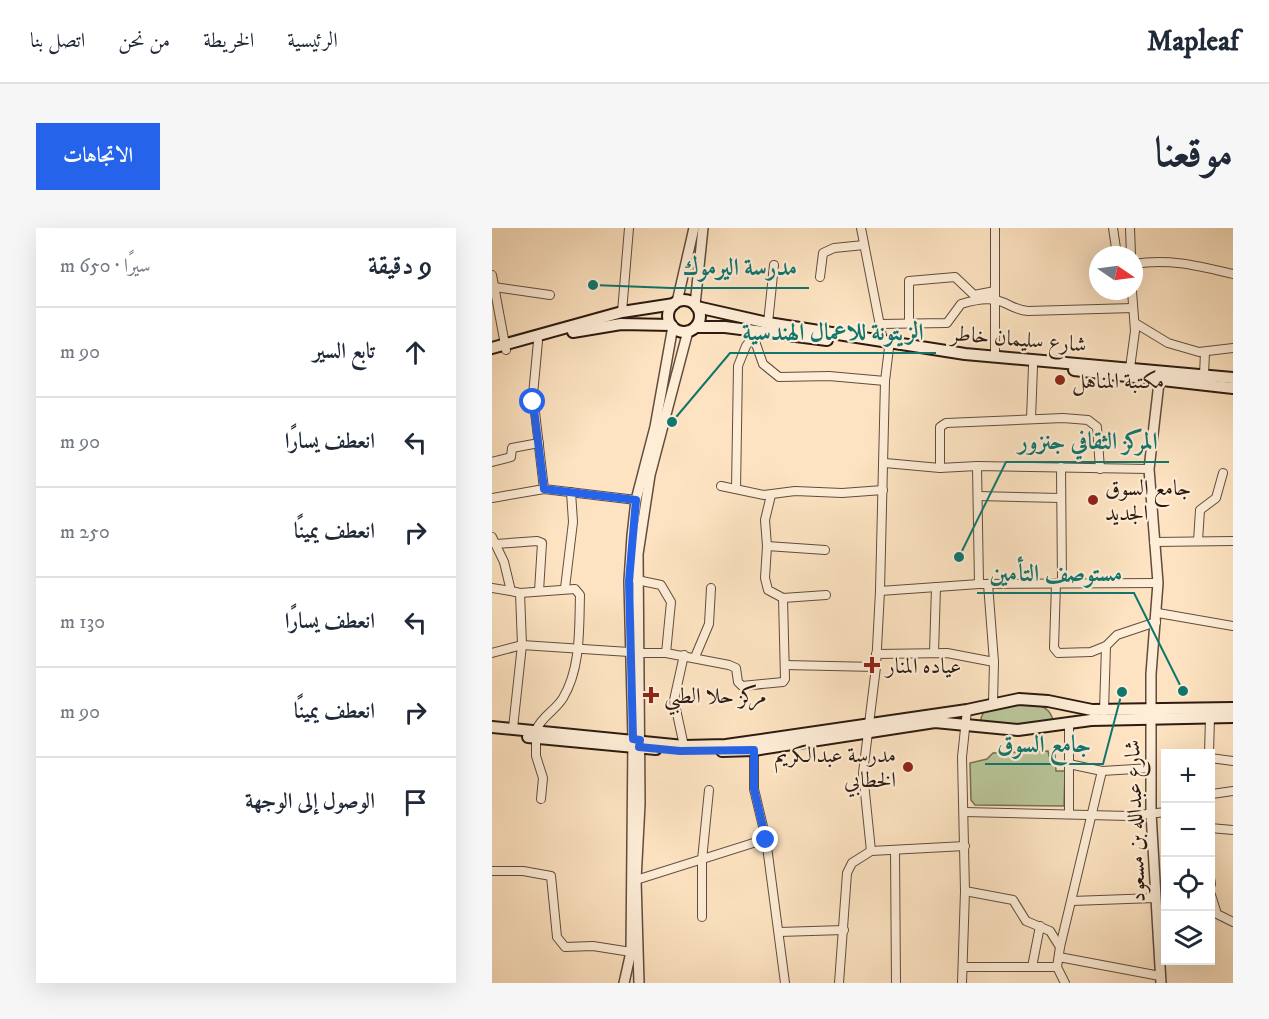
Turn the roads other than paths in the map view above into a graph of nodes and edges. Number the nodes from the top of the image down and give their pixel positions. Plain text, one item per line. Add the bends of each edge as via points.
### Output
1 (629, 228) edge
2 (694, 228) edge
3 (703, 228) edge
4 (861, 228) edge
5 (995, 228) edge
6 (1113, 228) edge
7 (1131, 228) edge
8 (864, 245) junction
9 (1116, 246) edge
10 (1131, 246) edge
11 (1143, 263) edge
12 (774, 265) dead end
13 (1233, 274) edge
14 (492, 275) edge
15 (820, 277) dead end
16 (494, 287) junction
17 (550, 295) dead end
18 (995, 295) junction
19 (1133, 300) edge
20 (676, 303) junction
21 (696, 306) junction
22 (1133, 308) junction
23 (622, 312) junction
24 (768, 323) junction
25 (1135, 323) junction
26 (880, 324) junction
27 (909, 324) junction
28 (672, 326) junction
29 (692, 329) junction
30 (752, 333) junction
31 (538, 341) junction
32 (886, 344) junction
33 (505, 347) junction
34 (492, 348) edge
35 (1233, 348) edge
36 (1205, 352) junction
37 (492, 355) edge
38 (995, 357) junction
39 (1033, 366) junction
40 (1130, 368) junction
41 (1160, 375) junction
42 (1204, 375) junction
43 (1233, 378) edge
44 (885, 381) junction
45 (1233, 388) edge
46 (1031, 419) junction
47 (539, 443) junction
48 (492, 462) edge
49 (885, 463) junction
50 (977, 465) junction
51 (1061, 467) junction
52 (940, 468) junction
53 (1100, 469) junction
54 (1149, 469) junction
55 (1223, 473) dead end
56 (721, 486) dead end
57 (544, 489) junction
58 (736, 489) junction
59 (883, 490) junction
60 (572, 492) junction
61 (771, 495) junction
62 (978, 496) junction
63 (492, 498) edge
64 (1061, 498) junction
65 (636, 500) junction
66 (494, 541) edge
67 (1198, 541) junction
68 (1233, 541) edge
69 (1154, 542) junction
70 (768, 546) junction
71 (825, 550) dead end
72 (637, 580) junction
73 (1059, 582) junction
74 (1158, 583) junction
75 (979, 584) junction
76 (988, 584) junction
77 (936, 587) junction
78 (492, 588) edge
79 (565, 588) junction
80 (711, 588) dead end
81 (511, 591) junction
82 (539, 591) junction
83 (880, 591) junction
84 (520, 593) junction
85 (826, 595) dead end
86 (783, 598) junction
87 (1157, 617) junction
88 (1233, 626) edge
89 (522, 645) junction
90 (1106, 646) junction
91 (578, 648) junction
92 (634, 652) junction
93 (666, 652) junction
94 (492, 653) edge
95 (934, 653) junction
96 (876, 654) junction
97 (684, 656) junction
98 (695, 657) junction
99 (993, 662) junction
100 (785, 665) junction
101 (876, 667) junction
102 (993, 703) junction
103 (1056, 704) junction
104 (1233, 708) edge
105 (967, 710) junction
106 (1104, 711) junction
107 (1150, 714) junction
108 (1210, 717) junction
109 (1233, 717) edge
110 (1069, 723) junction
111 (965, 725) junction
112 (1056, 725) junction
113 (492, 727) edge
114 (513, 728) junction
115 (868, 729) junction
116 (492, 734) edge
117 (536, 734) junction
118 (636, 743) junction
119 (684, 746) junction
120 (1209, 749) edge
121 (754, 750) junction
122 (1215, 759) edge
123 (1233, 761) edge
124 (1069, 764) junction
125 (1151, 768) junction
126 (1102, 771) junction
127 (709, 790) dead end
128 (1233, 791) edge
129 (1215, 794) edge
130 (541, 800) dead end
131 (964, 812) junction
132 (1161, 812) edge
133 (1070, 813) junction
134 (1151, 813) junction
135 (1093, 815) junction
136 (1215, 828) edge
137 (1233, 830) edge
138 (766, 840) junction
139 (965, 846) junction
140 (895, 850) junction
141 (871, 851) junction
142 (702, 860) junction
143 (492, 871) edge
144 (636, 880) junction
145 (965, 891) junction
146 (1155, 898) junction
147 (1072, 901) junction
148 (1215, 908) edge
149 (702, 917) dead end
150 (1233, 922) edge
151 (1040, 926) junction
152 (844, 930) junction
153 (779, 932) junction
154 (1060, 947) junction
155 (631, 952) junction
156 (1059, 957) junction
157 (963, 967) junction
158 (1032, 967) junction
159 (1057, 967) junction
160 (1161, 980) edge
161 (624, 983) edge
162 (639, 983) edge
163 (785, 983) edge
164 (839, 983) edge
165 (896, 983) edge
166 (963, 983) edge
167 (1065, 983) edge

1 - 23 street
2 - 20 street
3 - 21 street
4 - 8 street
5 - 18 street
6 - 9 street
7 - 10 street
8 - 15 street via 823,253
8 - 26 street
11 - 13 street via 1175,261
12 - 24 street
14 - 16 street
16 - 17 street
16 - 33 street
18 - 22 street via 1018,310
18 - 27 street via 961,304 947,323
18 - 27 street via 974,294 950,276 909,281
18 - 38 street
19 - 22 street
20 - 21 main road via 688,301
20 - 23 main road
20 - 28 main road via 669,312
21 - 24 main road, شارع سليمان خاطر
21 - 29 main road via 700,315
22 - 25 street
23 - 33 main road
24 - 32 main road, شارع سليمان خاطر
25 - 36 street via 1168,343
25 - 40 street
26 - 27 street
26 - 32 street
28 - 29 main road via 679,331
28 - 31 main road via 621,324
28 - 65 street via 655,427
29 - 30 main road, شارع سليمان خاطر
29 - 72 street via 663,418 643,508
30 - 32 main road, شارع سليمان خاطر
30 - 44 street via 763,364 779,377
30 - 58 street via 738,366
31 - 33 main road
31 - 47 street via 533,395
32 - 38 main road, شارع سليمان خاطر
32 - 39 main road, شارع سليمان خاطر
32 - 44 street
33 - 34 main road
33 - 37 main road
35 - 36 street
36 - 42 street
38 - 40 main road, شارع سليمان خاطر
39 - 41 main road, شارع سليمان خاطر
39 - 46 street
40 - 41 main road, شارع سليمان خاطر
41 - 42 main road, شارع سليمان خاطر
41 - 45 main road, شارع سليمان خاطر
41 - 54 street, شارع عبدالله بن مسعود
42 - 43 main road, شارع سليمان خاطر
44 - 49 street
46 - 52 street via 942,424
46 - 53 street via 1093,422 1099,434
47 - 48 street via 512,448 511,458
47 - 57 street
49 - 52 street
49 - 59 street
50 - 51 street
50 - 52 street
50 - 62 street
51 - 53 street
51 - 64 street
53 - 54 street
54 - 69 street, شارع عبدالله بن مسعود
55 - 67 street via 1216,498 1200,510
56 - 58 street
57 - 60 street
57 - 63 street
58 - 61 street
59 - 61 street
59 - 83 street
60 - 65 street
60 - 79 street via 573,528
61 - 70 street via 765,520
62 - 64 street
62 - 75 street
64 - 73 street
65 - 92 street via 629,581
66 - 81 street
66 - 82 street via 542,543
67 - 68 street
67 - 69 street
69 - 74 street, شارع عبدالله بن مسعود
70 - 71 street
70 - 86 street via 765,586
72 - 92 street
72 - 93 street via 661,585 670,599
73 - 74 street
73 - 76 street
73 - 90 street via 1055,651 1069,655
74 - 87 street, شارع عبدالله بن مسعود
75 - 76 street
75 - 77 street
76 - 99 street
77 - 83 street
77 - 95 street
78 - 81 street
79 - 82 street
79 - 91 street via 580,595
80 - 98 street via 709,624
81 - 84 street
82 - 84 street
83 - 96 street
84 - 89 street
85 - 86 street
86 - 100 street
87 - 88 street
87 - 90 street via 1117,635
87 - 107 street, شارع عبدالله بن مسعود
89 - 91 street
89 - 94 street
89 - 114 street
90 - 106 street
91 - 92 street
91 - 117 street via 562,700 545,715
92 - 93 street
92 - 118 street
93 - 97 street
95 - 96 street
95 - 99 street
96 - 101 street
97 - 98 street
97 - 119 street via 674,700
98 - 100 street via 733,667 739,684 746,686 783,682
99 - 102 street
100 - 101 street
101 - 115 street
102 - 103 main road via 1029,699
102 - 105 main road
103 - 106 main road
103 - 112 main road via 1061,714
104 - 107 main road
105 - 111 street
105 - 115 main road
106 - 107 main road
107 - 108 main road
107 - 110 main road
107 - 125 street, شارع عبدالله بن مسعود
108 - 109 main road
108 - 120 street
110 - 112 main road
110 - 124 street
111 - 112 main road via 1018,730
111 - 115 main road via 935,722
111 - 131 street
113 - 114 main road
114 - 117 main road
115 - 119 main road
115 - 121 main road
115 - 141 street via 863,794
116 - 117 main road
117 - 118 main road
117 - 130 street via 536,756 543,778
118 - 119 main road
118 - 121 main road via 689,751
118 - 144 street via 640,804
118 - 155 street
121 - 138 street via 754,789
122 - 123 street
124 - 126 street
124 - 133 street
125 - 126 street
125 - 134 street, شارع عبدالله بن مسعود
126 - 135 street
127 - 142 street
128 - 129 street
131 - 133 street
131 - 139 street
132 - 134 street
133 - 135 street
134 - 135 street
134 - 146 street, شارع عبدالله بن مسعود
135 - 147 street
136 - 137 street
138 - 142 street
138 - 153 street
139 - 140 street
139 - 145 street
140 - 141 street
140 - 165 street
141 - 152 street via 852,863 847,873
142 - 144 street
142 - 149 street
143 - 155 street via 550,876 557,937 565,947 592,946
144 - 162 street
145 - 151 street via 1013,900 1026,921
145 - 157 street
146 - 147 street
146 - 160 street, شارع عبدالله بن مسعود
147 - 154 street
148 - 150 street via 1217,914
151 - 154 street via 1050,931
151 - 158 street
152 - 153 street
152 - 164 street
153 - 163 street
154 - 156 street
155 - 161 street
156 - 159 street
156 - 160 street
157 - 158 street
157 - 166 street
158 - 159 street
159 - 167 street

